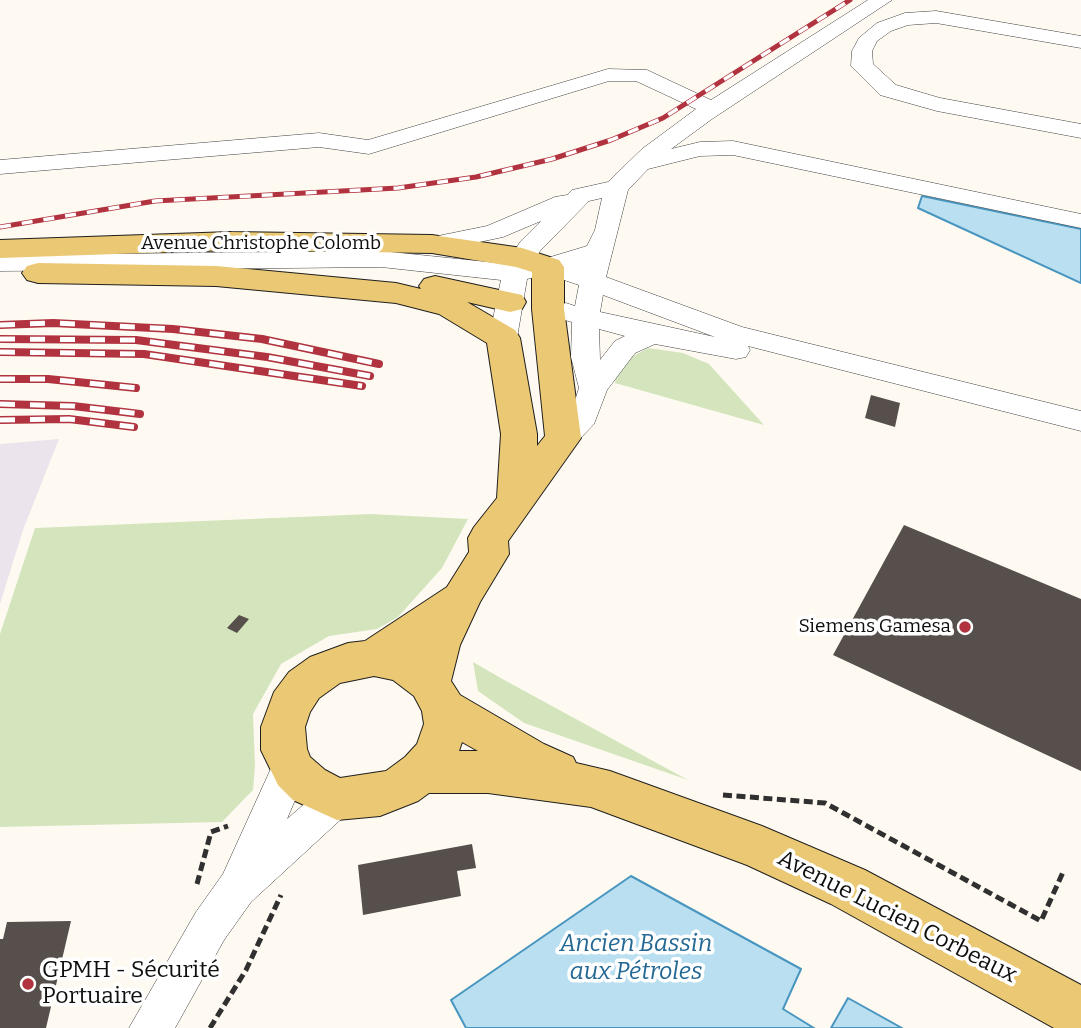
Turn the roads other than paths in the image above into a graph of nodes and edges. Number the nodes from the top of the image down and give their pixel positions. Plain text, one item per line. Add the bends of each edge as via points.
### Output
1 (882, 0) edge
2 (905, 0) edge
3 (936, 17) junction
4 (1081, 43) edge
5 (671, 67) dead end
6 (608, 75) junction
7 (717, 100) junction
8 (1081, 131) edge
9 (640, 164) junction
10 (0, 167) edge
11 (616, 188) junction
12 (581, 195) junction
13 (1081, 214) edge
14 (1081, 220) edge
15 (432, 244) junction
16 (0, 249) edge
17 (598, 251) junction
18 (0, 268) edge
19 (524, 275) junction
20 (592, 279) junction
21 (548, 309) junction
22 (586, 316) junction
23 (652, 334) junction
24 (503, 338) junction
25 (593, 388) junction
26 (1081, 421) edge
27 (1081, 433) edge
28 (563, 438) junction
29 (516, 502) junction
30 (463, 595) junction
31 (374, 658) junction
32 (437, 695) junction
33 (291, 765) junction
34 (421, 772) junction
35 (591, 786) junction
36 (337, 799) junction
37 (237, 888) junction
38 (1081, 1014) edge
39 (152, 1028) edge

1 - 7 street
2 - 3 street
3 - 4 street
3 - 8 street via 905,19 884,27 869,38 862,51 862,66 888,90 937,104
5 - 6 street via 643,60
6 - 7 street via 639,75
6 - 10 street via 369,147 319,140
7 - 9 street
7 - 13 street via 715,126 765,144 845,166
9 - 11 street
9 - 14 street via 700,149 733,148
11 - 12 street
11 - 17 street
12 - 15 street via 494,232
12 - 19 street via 561,247
15 - 16 main road, Avenue Christophe Colomb via 231,241
15 - 19 main road, Avenue Christophe Colomb
17 - 19 street
17 - 20 street
18 - 19 main road via 291,271 476,293
18 - 24 main road via 216,276 397,293 450,306
19 - 20 street
19 - 21 main road
19 - 22 street
19 - 24 street
20 - 22 street
20 - 26 street via 734,334
21 - 22 street
21 - 24 street
21 - 28 main road
22 - 23 street
22 - 25 street via 585,357
23 - 25 street via 625,347
23 - 27 street via 770,356
24 - 29 main road via 519,433
25 - 28 street via 584,417
28 - 29 main road
29 - 30 main road via 488,538 489,554
30 - 31 main road
30 - 32 main road via 439,645
31 - 32 main road via 405,665
31 - 33 main road via 348,661 304,685 290,705 283,727 284,750
32 - 34 main road via 446,724 435,755
32 - 35 main road, Avenue Lucien Corbeaux via 528,758
33 - 36 main road via 309,785
33 - 37 street
34 - 35 main road, Avenue Lucien Corbeaux via 488,772
34 - 36 main road via 380,795
35 - 38 main road, Avenue Lucien Corbeaux via 762,848 848,887
36 - 37 street
37 - 39 street

